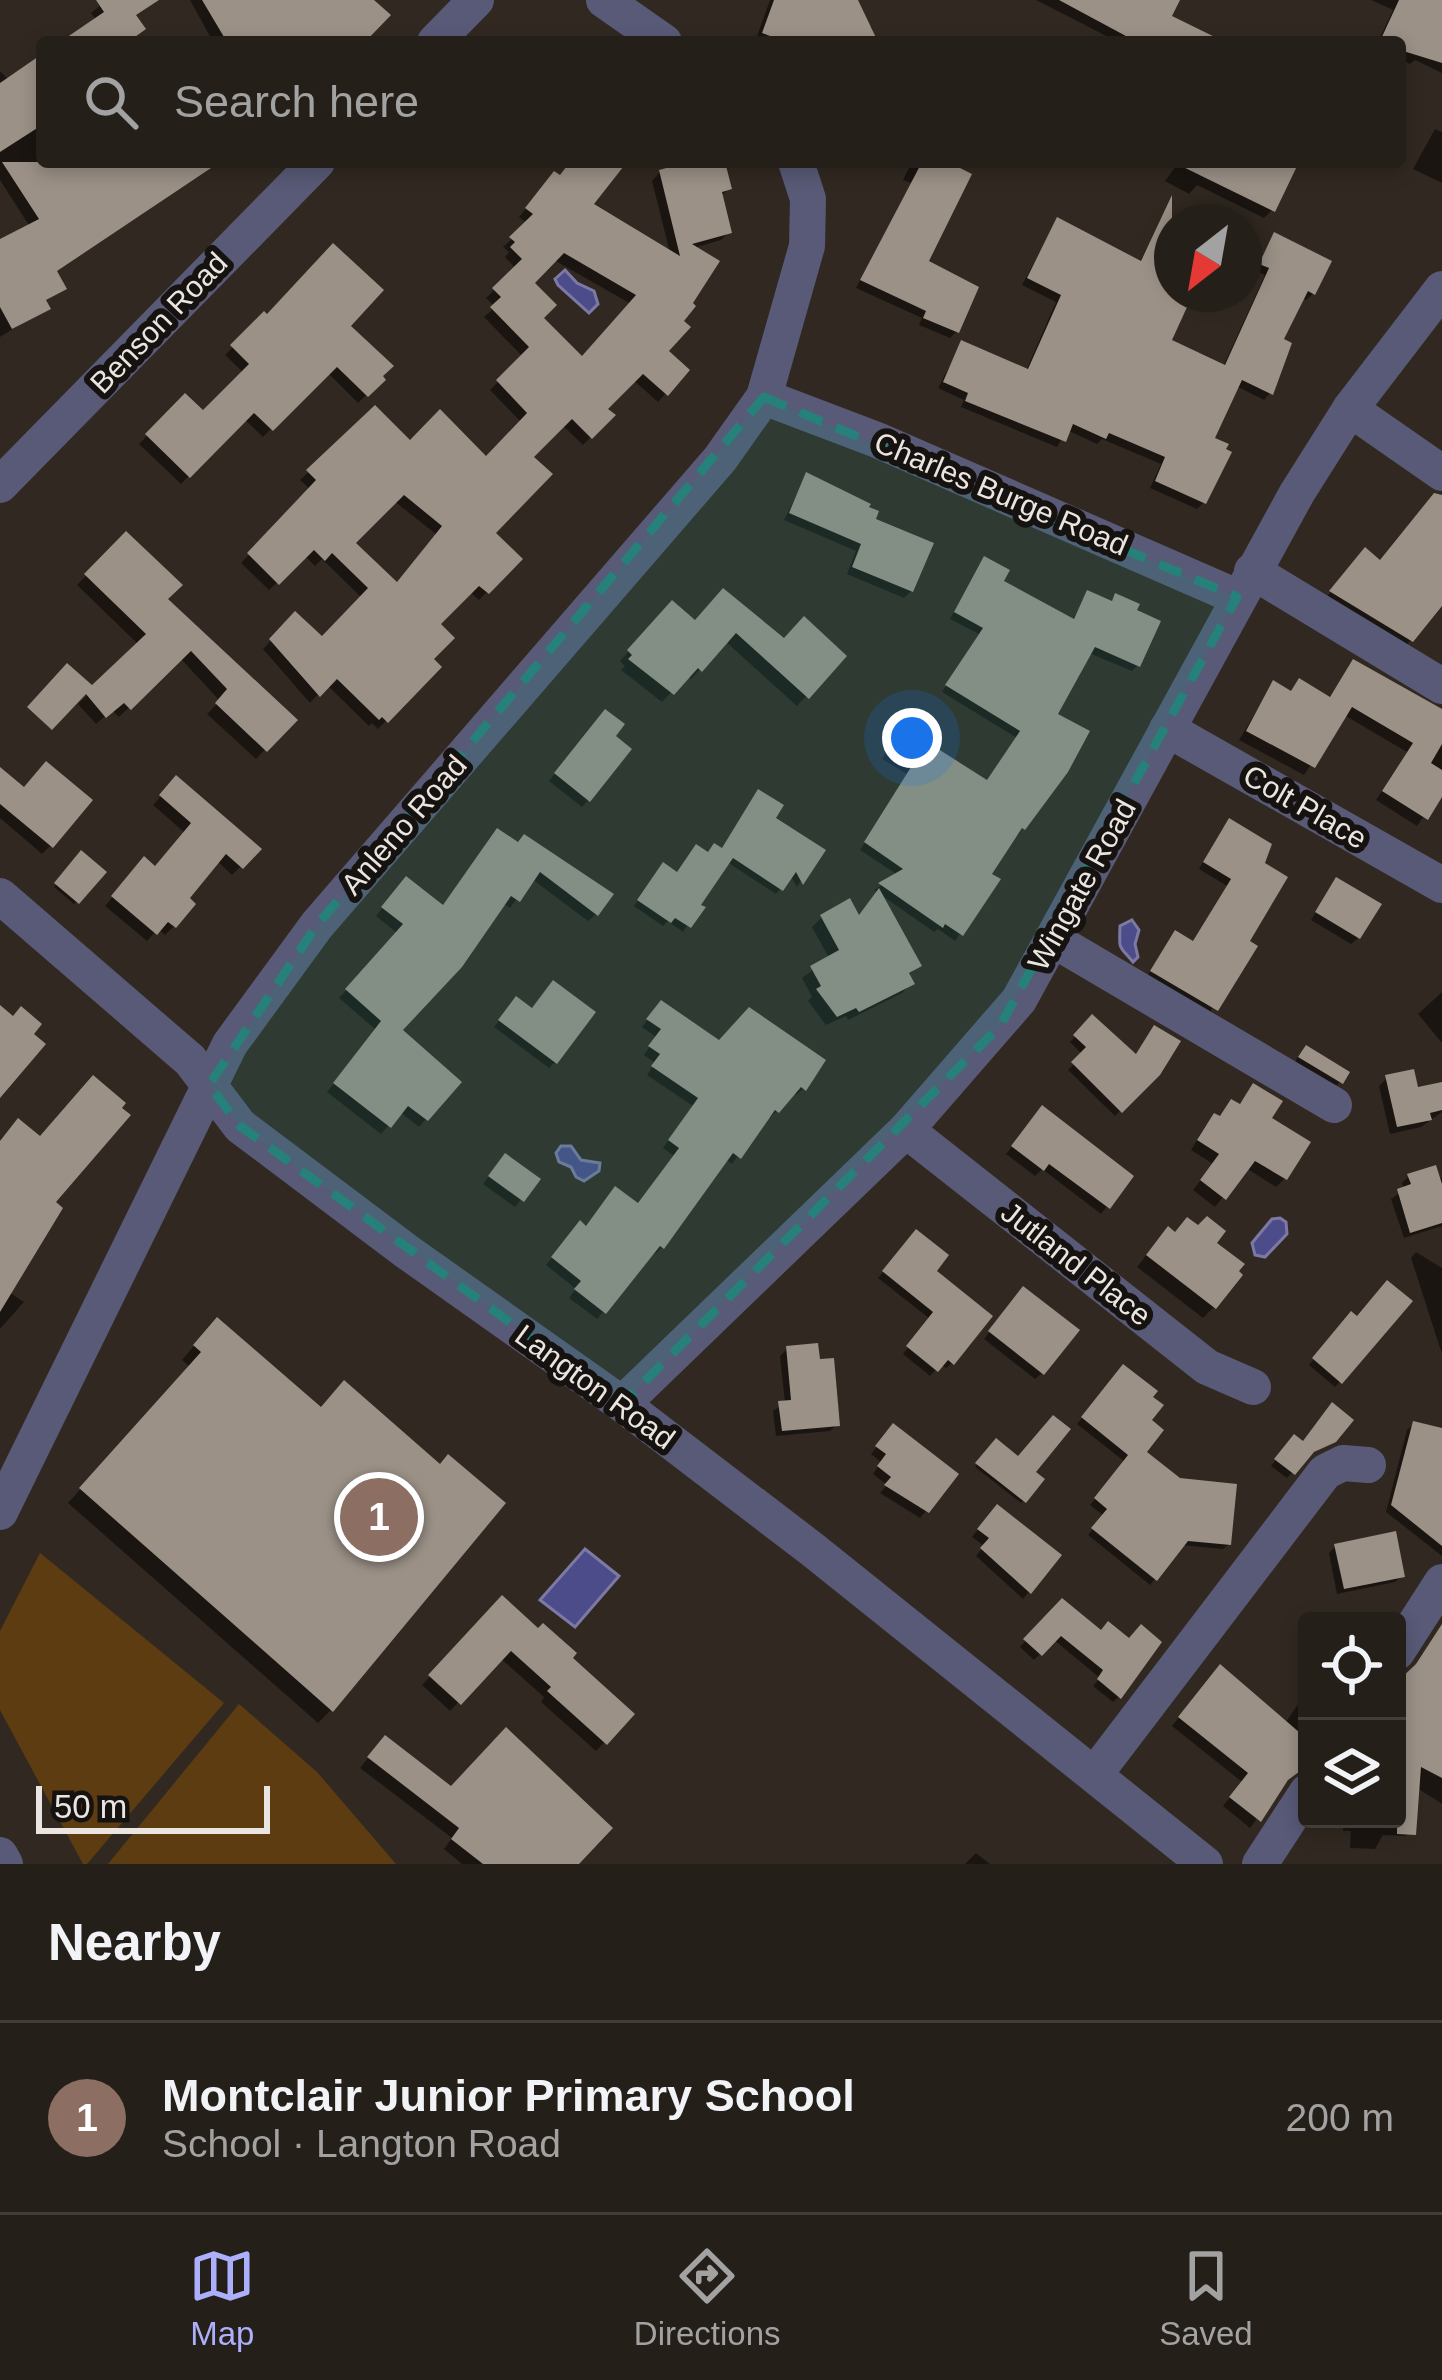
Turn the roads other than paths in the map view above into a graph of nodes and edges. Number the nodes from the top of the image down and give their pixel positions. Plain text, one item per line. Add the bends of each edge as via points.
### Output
1 (476, 0) edge
2 (604, 0) edge
3 (441, 36) edge
4 (655, 36) edge
5 (311, 168) edge
6 (798, 168) edge
7 (1442, 289) edge
8 (764, 398) junction
9 (1350, 409) junction
10 (1442, 473) edge
11 (0, 485) edge
12 (1244, 584) junction
13 (1442, 686) edge
14 (1167, 729) junction
15 (1442, 885) edge
16 (0, 896) edge
17 (1052, 939) junction
18 (209, 1085) junction
19 (1334, 1105) dead end
20 (906, 1130) junction
21 (1253, 1387) dead end
22 (622, 1404) junction
23 (1368, 1465) dead end
24 (3, 1495) edge
25 (1442, 1582) edge
26 (1406, 1638) edge
27 (1095, 1774) junction
28 (1298, 1806) edge
29 (0, 1855) edge
30 (5, 1864) edge
31 (1205, 1864) edge
32 (1260, 1864) edge

1 - 3 street
2 - 4 street
5 - 11 street, Benson Road
6 - 8 street, Anleno Road via 808,199 807,245
7 - 9 street, Wingate Road
8 - 12 street, Charles Burge Road
8 - 18 street, Anleno Road via 675,512 316,925
9 - 10 street
9 - 12 street, Wingate Road
12 - 13 street, Charles Burge Road
12 - 14 street, Wingate Road
14 - 15 street, Colt Place
14 - 17 street, Wingate Road
16 - 18 street, Langton Road via 139,1012
17 - 19 street
17 - 20 street, Wingate Road via 1000,1026
18 - 22 street, Langton Road via 240,1126
18 - 24 street, Anleno Road
20 - 21 street, Jutland Place via 1208,1366
20 - 22 street, Wingate Road
22 - 27 street, Langton Road
23 - 27 street via 1325,1472
25 - 26 street
27 - 31 street, Langton Road
28 - 32 street
29 - 30 street

